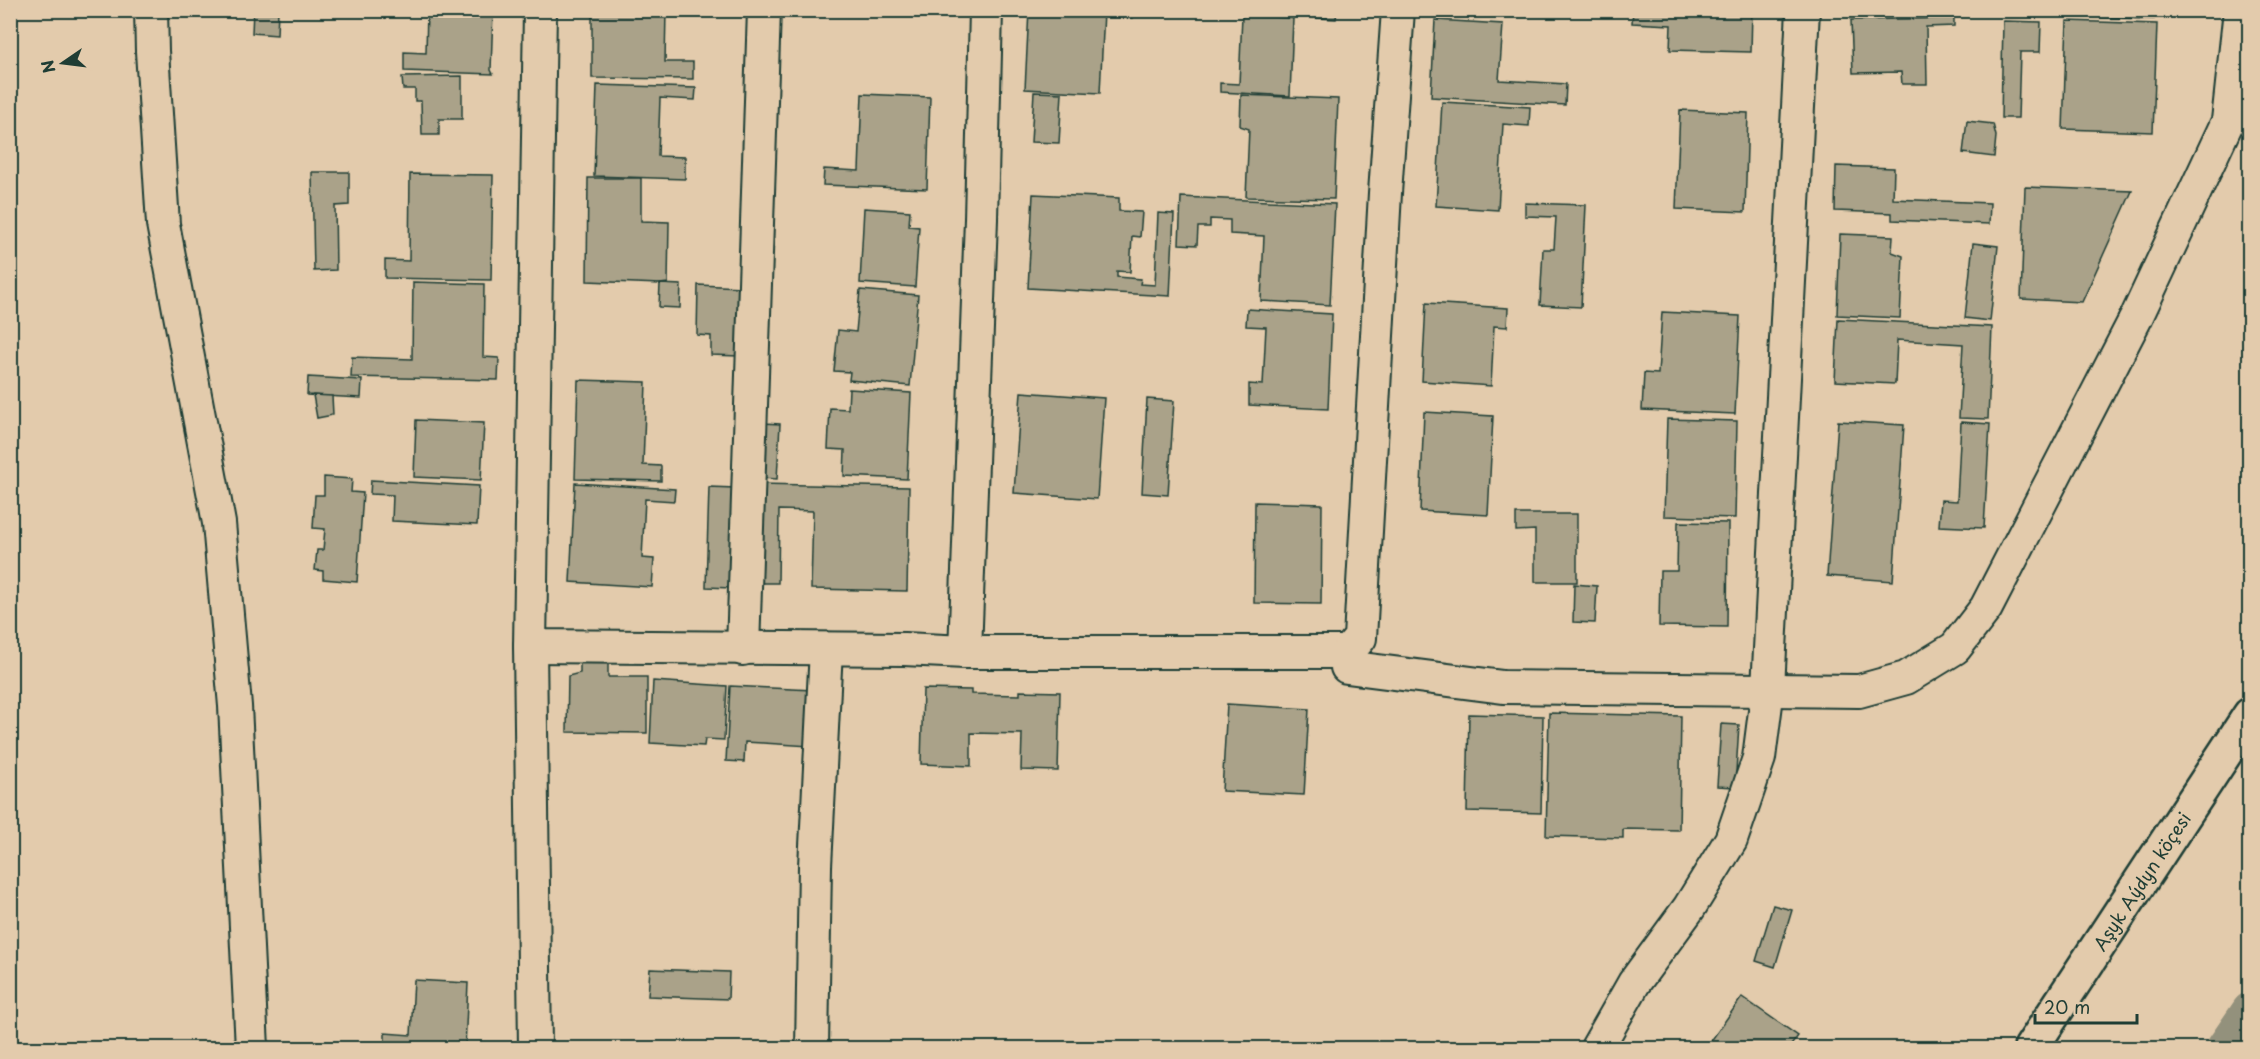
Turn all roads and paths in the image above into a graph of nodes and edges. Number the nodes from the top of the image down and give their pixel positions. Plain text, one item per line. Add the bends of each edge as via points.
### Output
1 (152, 10) edge
2 (540, 10) edge
3 (765, 10) edge
4 (986, 10) edge
5 (1398, 10) edge
6 (1803, 10) edge
7 (2240, 10) edge
8 (530, 646) junction
9 (743, 649) junction
10 (826, 649) junction
11 (965, 652) junction
12 (1348, 652) junction
13 (1768, 688) junction
14 (2250, 715) edge
15 (252, 1048) edge
16 (535, 1048) edge
17 (812, 1048) edge
18 (1597, 1048) edge
19 (2031, 1048) edge

1 - 15 street via 163,224 219,523 235,706
2 - 8 street
3 - 9 street
4 - 11 street
5 - 12 street via 1360,638
6 - 13 street
7 - 13 street via 2228,122 2136,318 1986,608 1955,648 1906,678 1859,691
8 - 9 street
8 - 16 street
9 - 10 street
10 - 11 street
10 - 17 street via 815,866
11 - 12 street
12 - 13 street via 1347,667 1503,687
13 - 18 street via 1759,758 1731,840 1689,908 1634,983
14 - 19 main road, Aşyk Aýdyn köçesi

